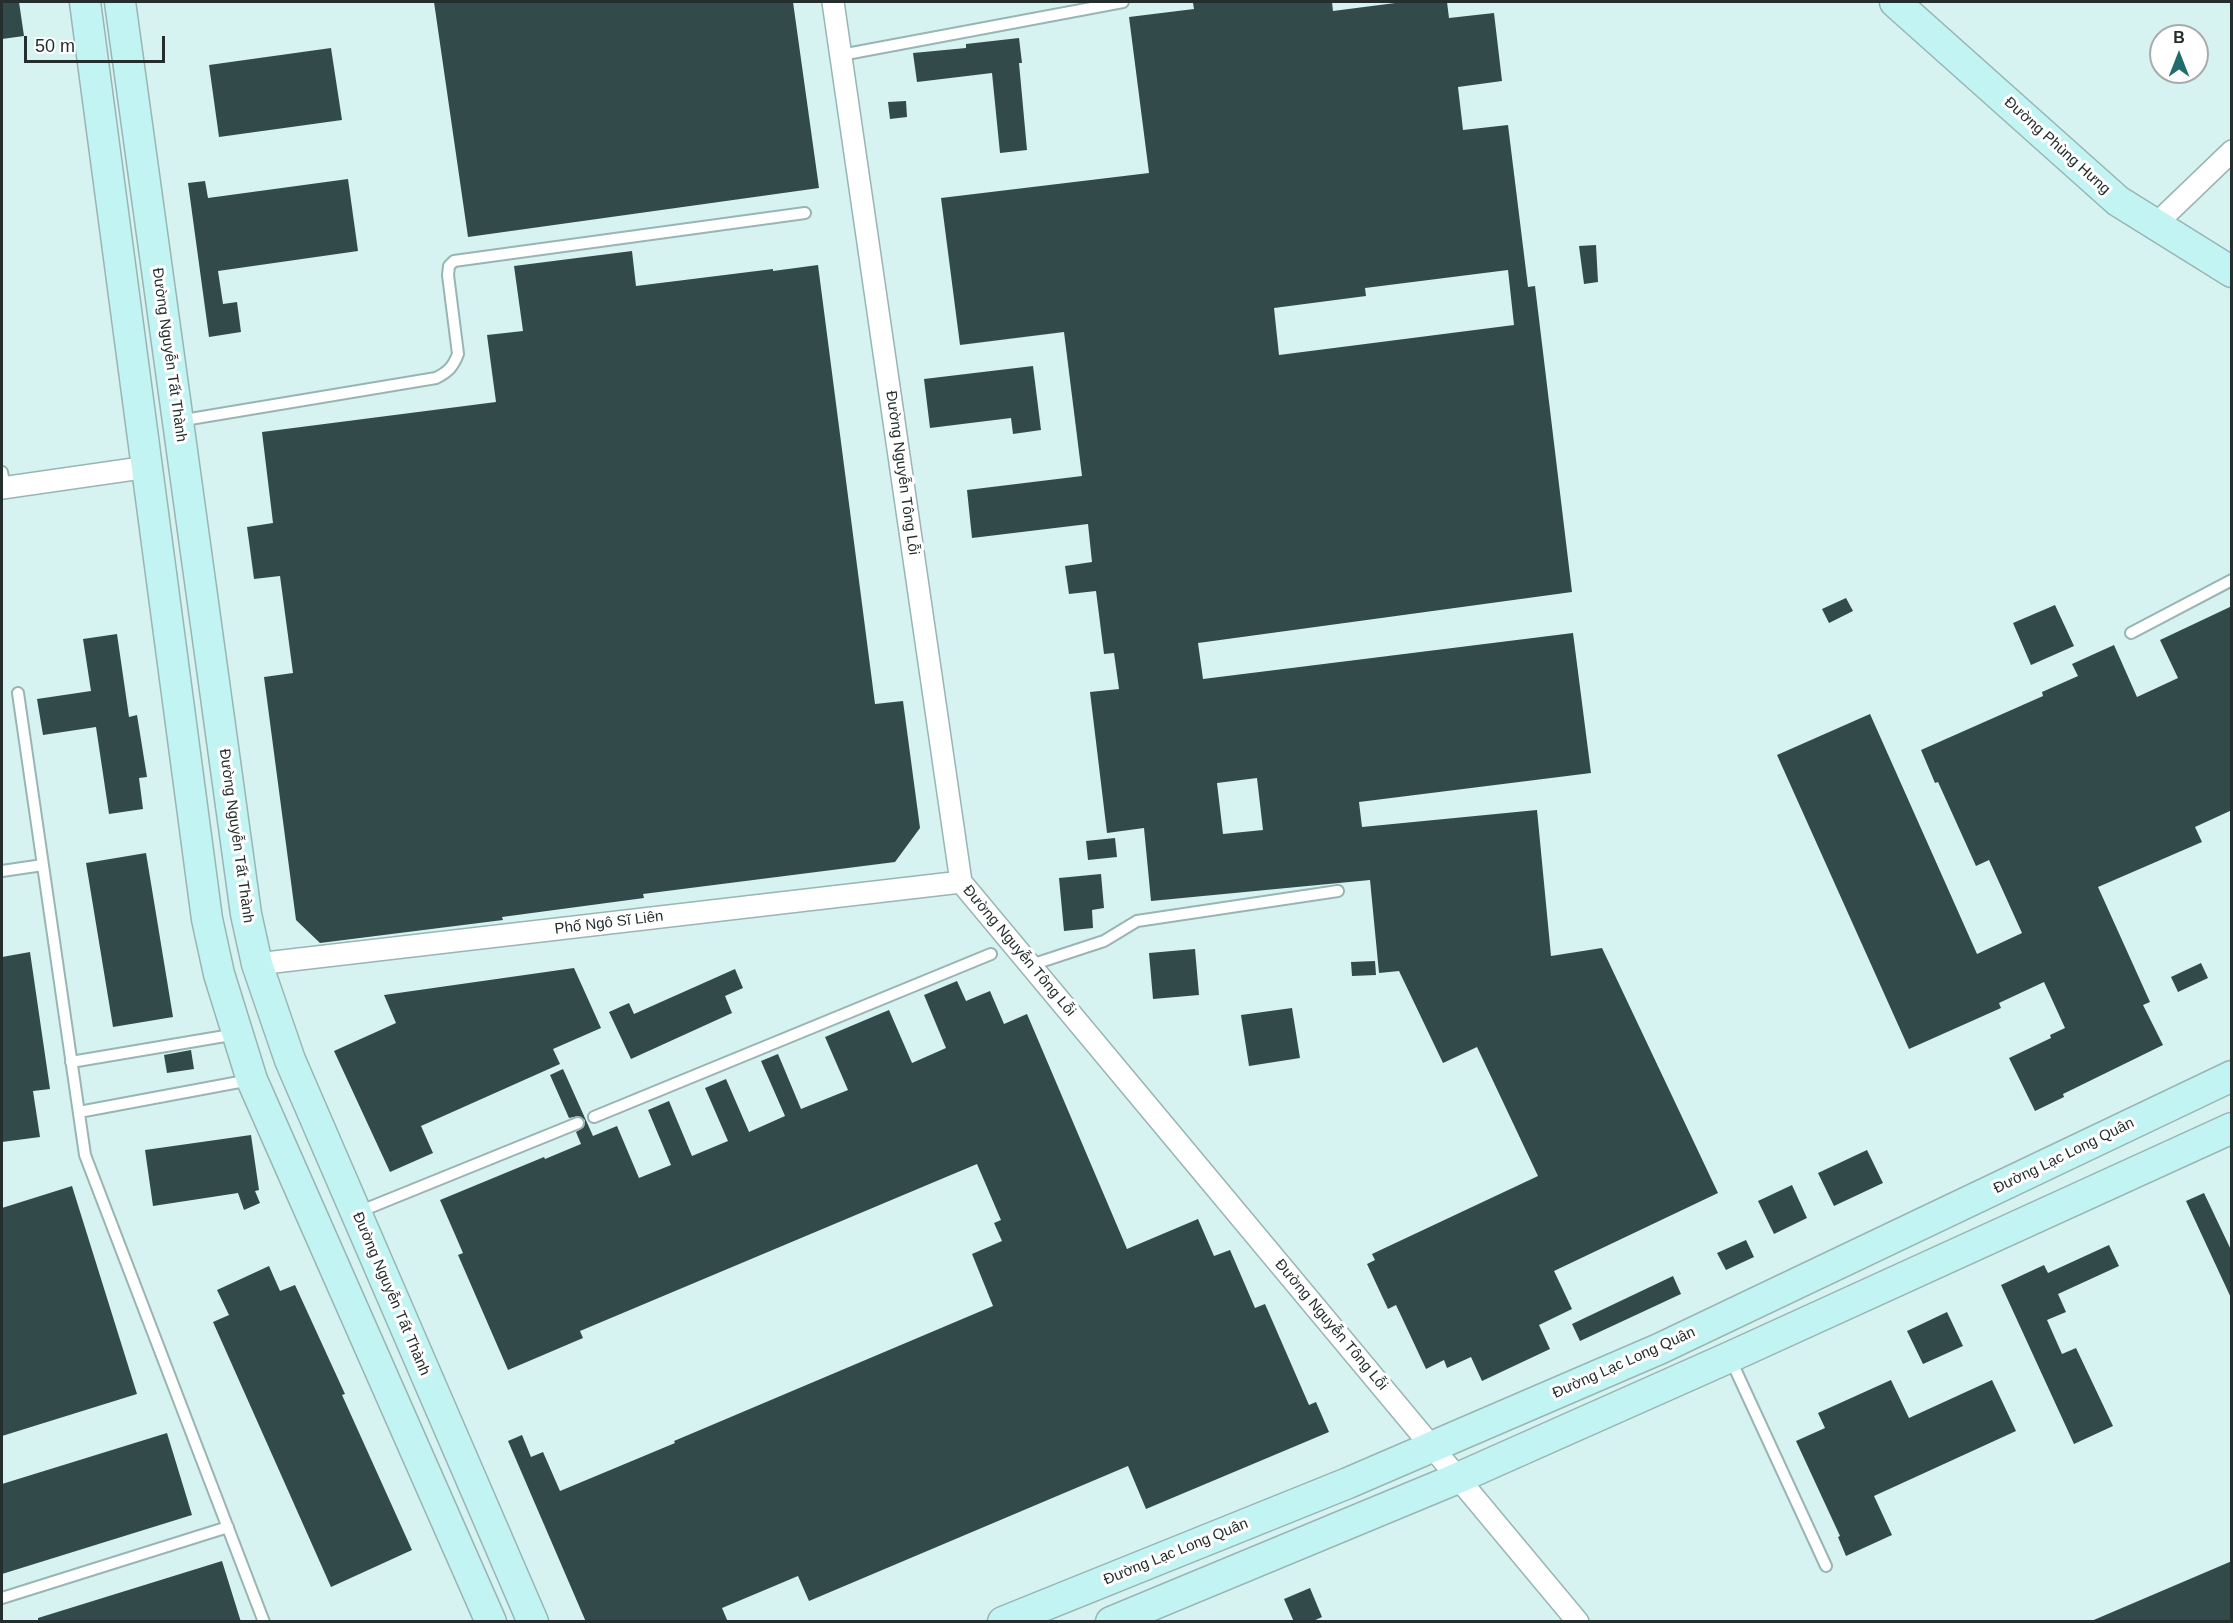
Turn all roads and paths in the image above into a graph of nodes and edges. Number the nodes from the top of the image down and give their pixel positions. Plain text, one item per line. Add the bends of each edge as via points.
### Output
1 (85, 2) edge
2 (120, 2) edge
3 (833, 2) edge
4 (1123, 2) edge
5 (1895, 2) edge
6 (841, 55) junction
7 (2232, 151) edge
8 (805, 213) dead end
9 (2156, 224) junction
10 (2232, 272) edge
11 (178, 421) junction
12 (148, 467) junction
13 (3, 483) edge
14 (2232, 580) edge
15 (2131, 633) dead end
16 (18, 693) dead end
17 (43, 865) junction
18 (2, 871) edge
19 (961, 882) junction
20 (1338, 891) dead end
21 (991, 954) dead end
22 (257, 964) junction
23 (1031, 965) junction
24 (219, 974) junction
25 (237, 1034) junction
26 (71, 1062) junction
27 (2232, 1076) edge
28 (252, 1080) junction
29 (79, 1112) junction
30 (594, 1117) dead end
31 (578, 1123) dead end
32 (2232, 1128) edge
33 (356, 1213) junction
34 (1730, 1358) junction
35 (1432, 1446) junction
36 (1458, 1478) junction
37 (228, 1527) junction
38 (1826, 1566) dead end
39 (2, 1598) edge
40 (264, 1622) edge
41 (491, 1622) edge
42 (533, 1622) edge
43 (1003, 1622) edge
44 (1111, 1622) edge
45 (1578, 1622) edge

1 - 12 main road
2 - 11 main road, Đường Nguyễn Tất Thành
3 - 6 street, Đường Nguyễn Tông Lỗi
4 - 6 lane
5 - 9 main road, Đường Phùng Hưng via 2118,201
6 - 19 street, Đường Nguyễn Tông Lỗi
7 - 9 street
8 - 11 lane via 454,261 448,275 458,354 453,366 436,378
9 - 10 main road, Đường Phùng Hưng
11 - 22 main road, Đường Nguyễn Tất Thành via 246,914
12 - 13 street
12 - 24 main road via 206,908
14 - 15 lane
16 - 17 lane
17 - 18 lane
17 - 26 lane
19 - 22 street, Phố Ngô Sĩ Liên
19 - 23 street, Đường Nguyễn Tông Lỗi
20 - 23 lane via 1137,921 1104,940
21 - 30 lane
22 - 24 main road
22 - 33 main road, Đường Nguyễn Tất Thành via 290,1060
23 - 35 street, Đường Nguyễn Tông Lỗi
24 - 25 main road
25 - 26 lane
25 - 28 main road
26 - 29 lane
27 - 35 main road, Đường Lạc Long Quân via 1659,1349
28 - 29 lane
28 - 41 main road
29 - 37 lane via 85,1155
31 - 33 lane
32 - 34 main road
33 - 42 main road, Đường Nguyễn Tất Thành
34 - 36 main road
34 - 38 lane
35 - 36 street, Đường Nguyễn Tông Lỗi
35 - 43 main road, Đường Lạc Long Quân
36 - 44 main road
36 - 45 street, Đường Nguyễn Tông Lỗi
37 - 39 lane
37 - 40 lane

